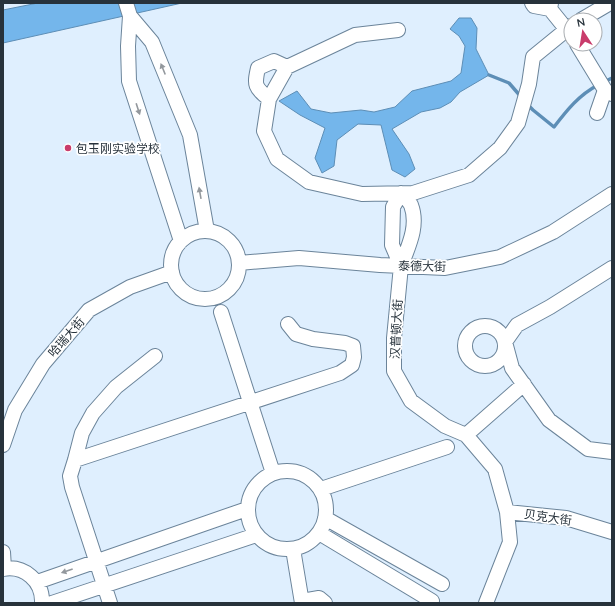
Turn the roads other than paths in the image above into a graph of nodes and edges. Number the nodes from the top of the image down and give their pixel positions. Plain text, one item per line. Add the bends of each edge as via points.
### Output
1 (532, 3) edge
2 (610, 3) edge
3 (551, 6) edge
4 (128, 9) edge
5 (595, 12) edge
6 (563, 21) edge
7 (398, 30) dead end
8 (563, 35) edge
9 (582, 52) edge
10 (287, 67) junction
11 (608, 92) edge
12 (269, 99) junction
13 (598, 113) dead end
14 (401, 193) junction
15 (612, 194) edge
16 (207, 231) junction
17 (181, 241) junction
18 (239, 263) junction
19 (401, 266) junction
20 (612, 268) edge
21 (172, 272) junction
22 (221, 312) dead end
23 (288, 324) dead end
24 (155, 356) dead end
25 (524, 384) junction
26 (250, 402) junction
27 (466, 435) junction
28 (3, 445) edge
29 (447, 447) dead end
30 (612, 452) edge
31 (75, 460) junction
32 (273, 473) junction
33 (321, 489) junction
34 (247, 509) junction
35 (507, 512) junction
36 (326, 518) junction
37 (612, 532) edge
38 (319, 533) junction
39 (256, 535) junction
40 (292, 549) junction
41 (3, 552) edge
42 (97, 561) junction
43 (4, 568) edge
44 (37, 582) junction
45 (442, 584) dead end
46 (105, 586) junction
47 (432, 601) dead end
48 (302, 602) edge
49 (42, 603) edge
50 (52, 603) edge
51 (110, 603) edge
52 (325, 603) edge
53 (486, 603) edge

1 - 3 street via 534,6
2 - 5 street
3 - 6 street
16 -> 4 street via 190,135 152,42
4 -> 17 street via 129,81
7 - 10 street via 355,35
8 - 14 street via 533,57 529,84 518,123 500,148 469,175 413,192
9 - 11 street
10 - 12 street
10 - 12 street via 274,62 258,68 255,81 258,90
11 - 13 street
12 - 14 street via 264,131 277,159 309,182 362,194
14 - 19 street via 393,208 392,245
14 - 19 street via 411,204 414,218 410,244
15 - 19 street, 泰德大街 via 553,232 500,257 446,268
16 - 17 street via 193,234
16 - 18 street via 230,242 236,250
17 - 21 street via 172,259
18 - 19 street, 泰德大街 via 299,258
18 - 21 street via 237,278 230,289 216,298 202,299 190,296 177,284
19 - 27 street, 汉普顿大街 via 394,338 394,371 412,401 445,426
20 - 25 street via 517,325 505,342 512,368
21 - 28 street, 哈瑞大街 via 130,287 89,310 43,364 15,410
22 - 26 street
23 - 26 street via 296,334 353,346 352,365 340,373
24 - 31 street via 116,387 93,413 82,433
25 - 27 street
25 - 30 street via 549,420 588,449
26 - 31 street
26 - 32 street
27 - 35 street, 汉普顿大街 via 495,469
29 - 33 street
31 - 42 street via 70,476 72,487
32 - 33 street via 287,470 300,473 312,479
32 - 34 street via 254,487
33 - 36 street via 326,504
34 - 39 street via 248,519
34 - 42 street
35 - 37 street, 贝克大街 via 566,518
35 - 53 street, 汉普顿大街 via 510,542
36 - 38 street
36 - 45 street
38 - 40 street via 312,541
38 - 47 street
39 - 40 street via 273,547
39 - 46 street
40 - 48 street
41 - 43 street
42 -> 44 street
42 - 46 street
43 - 44 street via 22,570
44 - 49 street
46 - 50 street
46 - 51 street
48 - 52 street via 319,598

